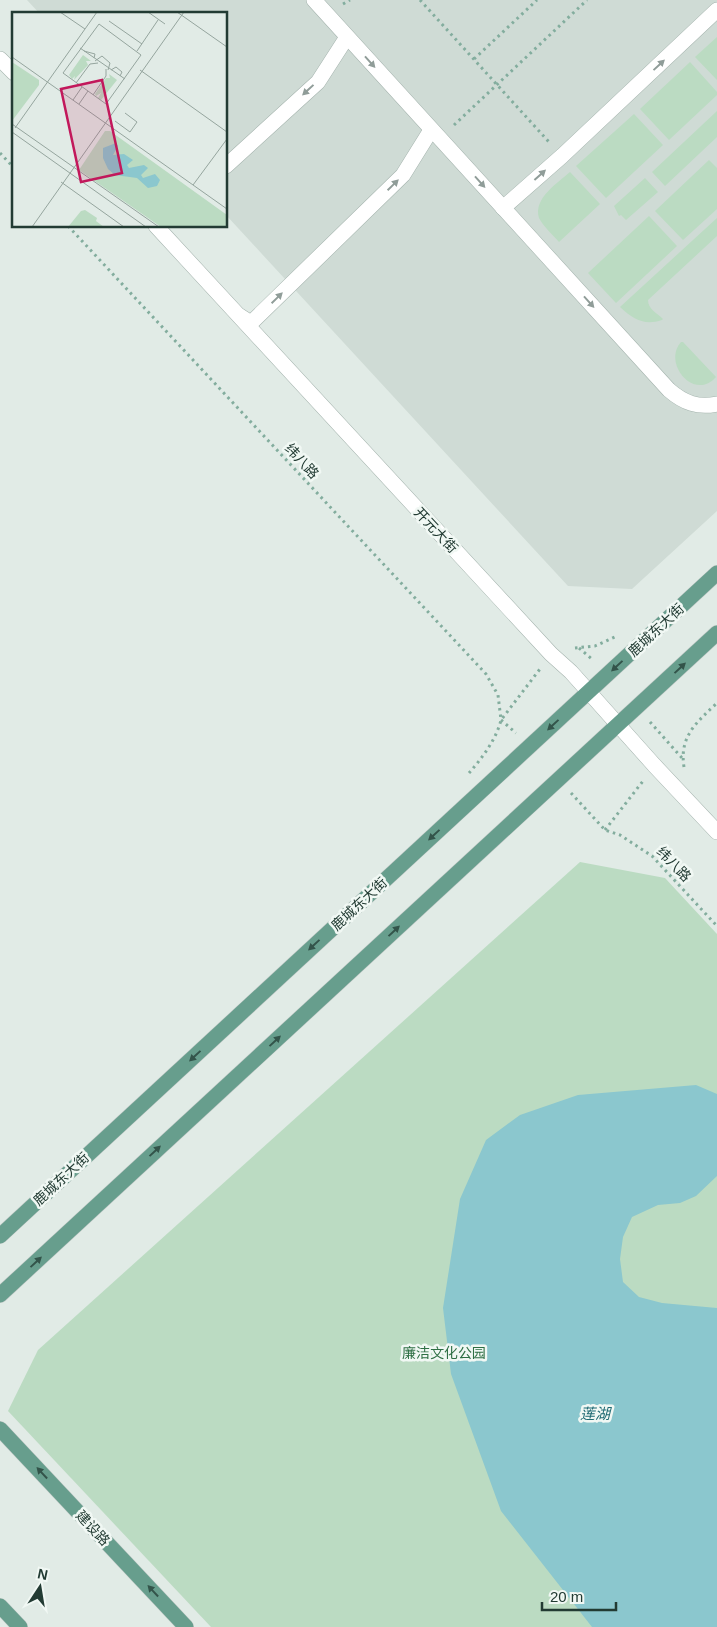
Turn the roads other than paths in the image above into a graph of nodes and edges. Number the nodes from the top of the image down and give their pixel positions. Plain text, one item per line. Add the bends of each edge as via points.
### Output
1 (314, 0) edge
2 (717, 10) edge
3 (347, 37) junction
4 (0, 59) edge
5 (12, 72) edge
6 (431, 130) junction
7 (228, 164) edge
8 (503, 208) junction
9 (158, 228) edge
10 (240, 316) junction
11 (717, 404) edge
12 (717, 573) edge
13 (717, 633) edge
14 (589, 692) junction
15 (618, 724) junction
16 (717, 832) edge
17 (0, 1236) edge
18 (0, 1295) edge
19 (0, 1429) edge
20 (0, 1606) edge
21 (20, 1627) edge
22 (186, 1627) edge

1 - 3 street
8 -> 2 street
3 -> 6 street
3 -> 7 street via 318,82
4 - 5 street
6 -> 8 street
10 -> 6 street via 251,323 258,317 403,175
8 -> 11 street via 674,395 699,405
9 - 10 street, 开元大街
10 - 14 street, 开元大街
12 -> 14 main road, 鹿城东大街
15 -> 13 main road
14 - 15 street, 开元大街
14 -> 17 main road, 鹿城东大街
15 - 16 street, 开元大街
18 -> 15 main road
22 -> 19 main road, 建设路
20 - 21 main road

